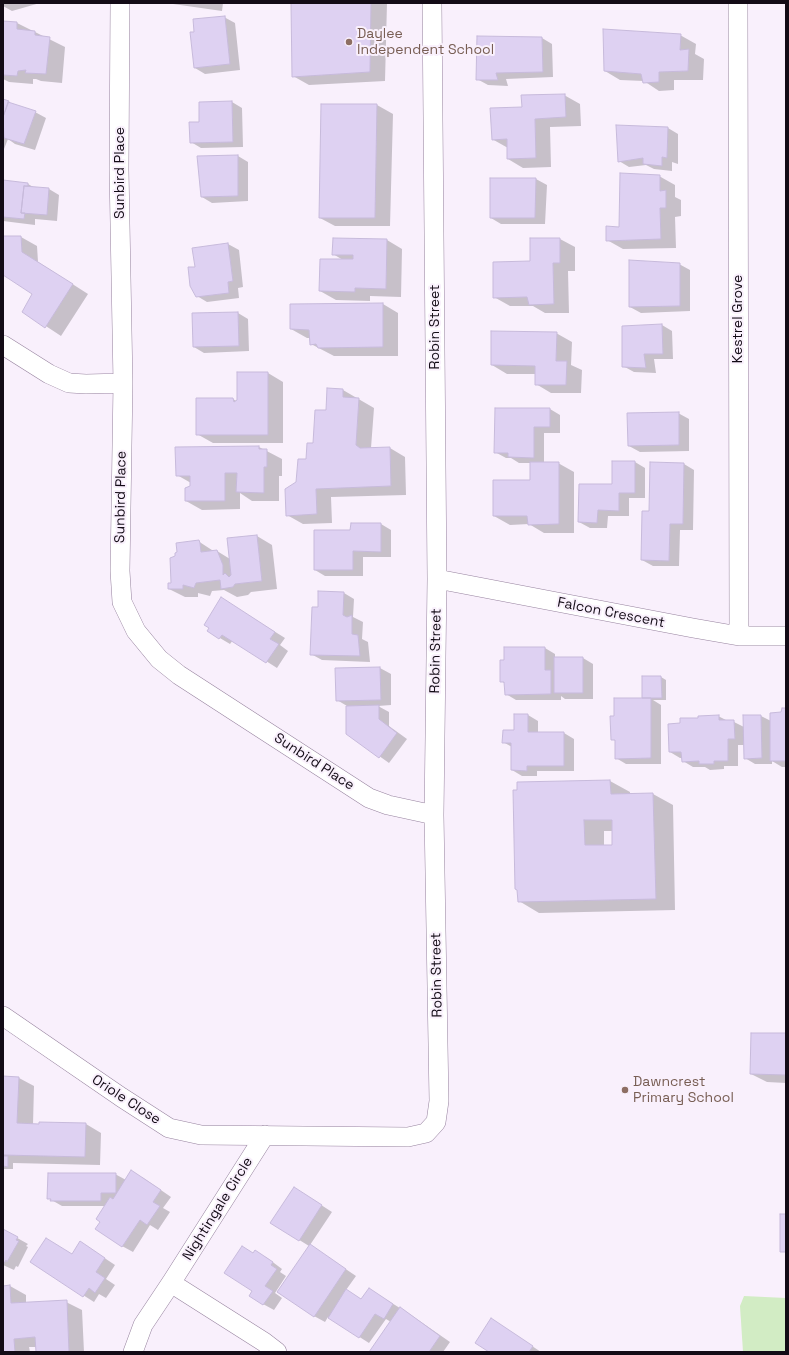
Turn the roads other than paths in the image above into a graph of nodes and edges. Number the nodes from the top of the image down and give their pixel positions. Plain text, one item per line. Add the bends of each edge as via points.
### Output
1 (120, 3) edge
2 (432, 3) edge
3 (738, 3) edge
4 (3, 345) edge
5 (122, 383) junction
6 (437, 579) junction
7 (739, 636) junction
8 (786, 636) edge
9 (434, 815) junction
10 (3, 1016) edge
11 (265, 1135) junction
12 (172, 1283) junction
13 (133, 1352) edge
14 (277, 1352) edge

1 - 5 street, Sunbird Place
2 - 6 street, Robin Street
3 - 7 street, Kestrel Grove
4 - 5 street via 49,374 69,383
5 - 9 street, Sunbird Place via 120,571 122,602 136,630 159,659 179,675 368,798
6 - 7 street, Falcon Crescent
6 - 9 street, Robin Street
7 - 8 street, Falcon Crescent
9 - 11 street, Robin Street via 439,1101 436,1122 426,1133 408,1137
10 - 11 street, Oriole Close via 169,1128 201,1136
11 - 12 street, Nightingale Circle
12 - 13 street, Nightingale Circle via 143,1325
12 - 14 street

